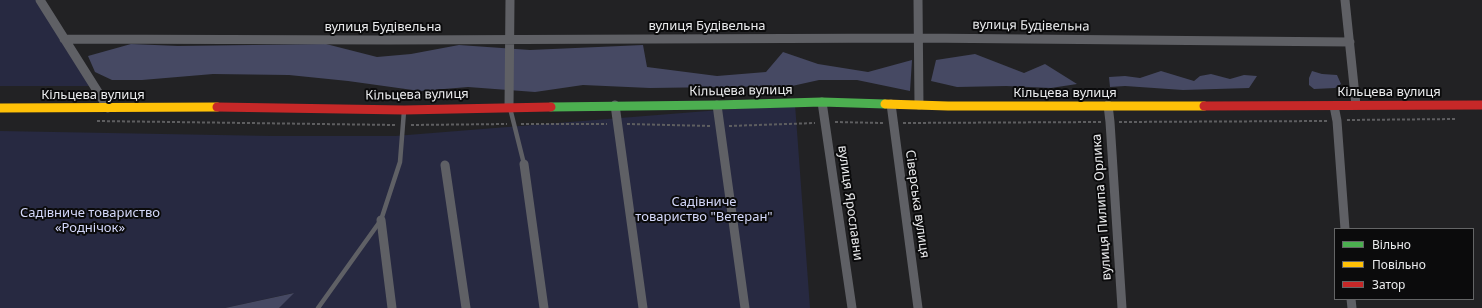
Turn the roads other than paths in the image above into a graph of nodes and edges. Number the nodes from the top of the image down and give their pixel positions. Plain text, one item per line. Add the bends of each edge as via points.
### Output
1 (40, 0) edge
2 (510, 0) edge
3 (918, 0) edge
4 (1345, 0) edge
5 (918, 38) junction
6 (64, 39) junction
7 (510, 39) junction
8 (1350, 42) junction
9 (822, 102) junction
10 (891, 104) junction
11 (615, 105) junction
12 (717, 105) junction
13 (919, 105) junction
14 (1108, 105) junction
15 (1356, 105) junction
16 (1482, 105) edge
17 (1334, 106) junction
18 (509, 107) junction
19 (0, 108) edge
20 (108, 108) junction
21 (404, 110) junction
22 (524, 164) joint
23 (445, 165) dead end
24 (381, 220) junction
25 (1346, 228) edge
26 (318, 308) edge
27 (392, 308) edge
28 (466, 308) edge
29 (544, 308) edge
30 (643, 308) edge
31 (745, 308) edge
32 (852, 308) edge
33 (918, 308) edge
34 (1122, 308) edge

1 - 6 street
2 - 7 street
3 - 5 street
4 - 8 street
5 - 7 street, вулиця Будівельна
5 - 8 street, вулиця Будівельна
5 - 13 street
6 - 7 street, вулиця Будівельна
6 - 20 street
7 - 18 street
8 - 15 street
9 - 10 main road, Кільцева вулиця
9 - 12 main road, Кільцева вулиця
9 - 32 street, вулиця Ярославни
10 - 13 main road, Кільцева вулиця
10 - 33 street, Сіверська вулиця
11 - 12 main road, Кільцева вулиця
11 - 18 main road, Кільцева вулиця
11 - 30 street
12 - 31 street
13 - 14 main road, Кільцева вулиця
14 - 17 main road, Кільцева вулиця
14 - 34 street, вулиця Пилипа Орлика
15 - 16 main road, Кільцева вулиця
15 - 17 main road, Кільцева вулиця
17 - 25 street
18 - 21 main road, Кільцева вулиця
18 - 22 lane
19 - 20 main road, Кільцева вулиця
20 - 21 main road, Кільцева вулиця
21 - 24 lane via 400,162
22 - 29 street
23 - 28 street
24 - 26 lane
24 - 27 street

